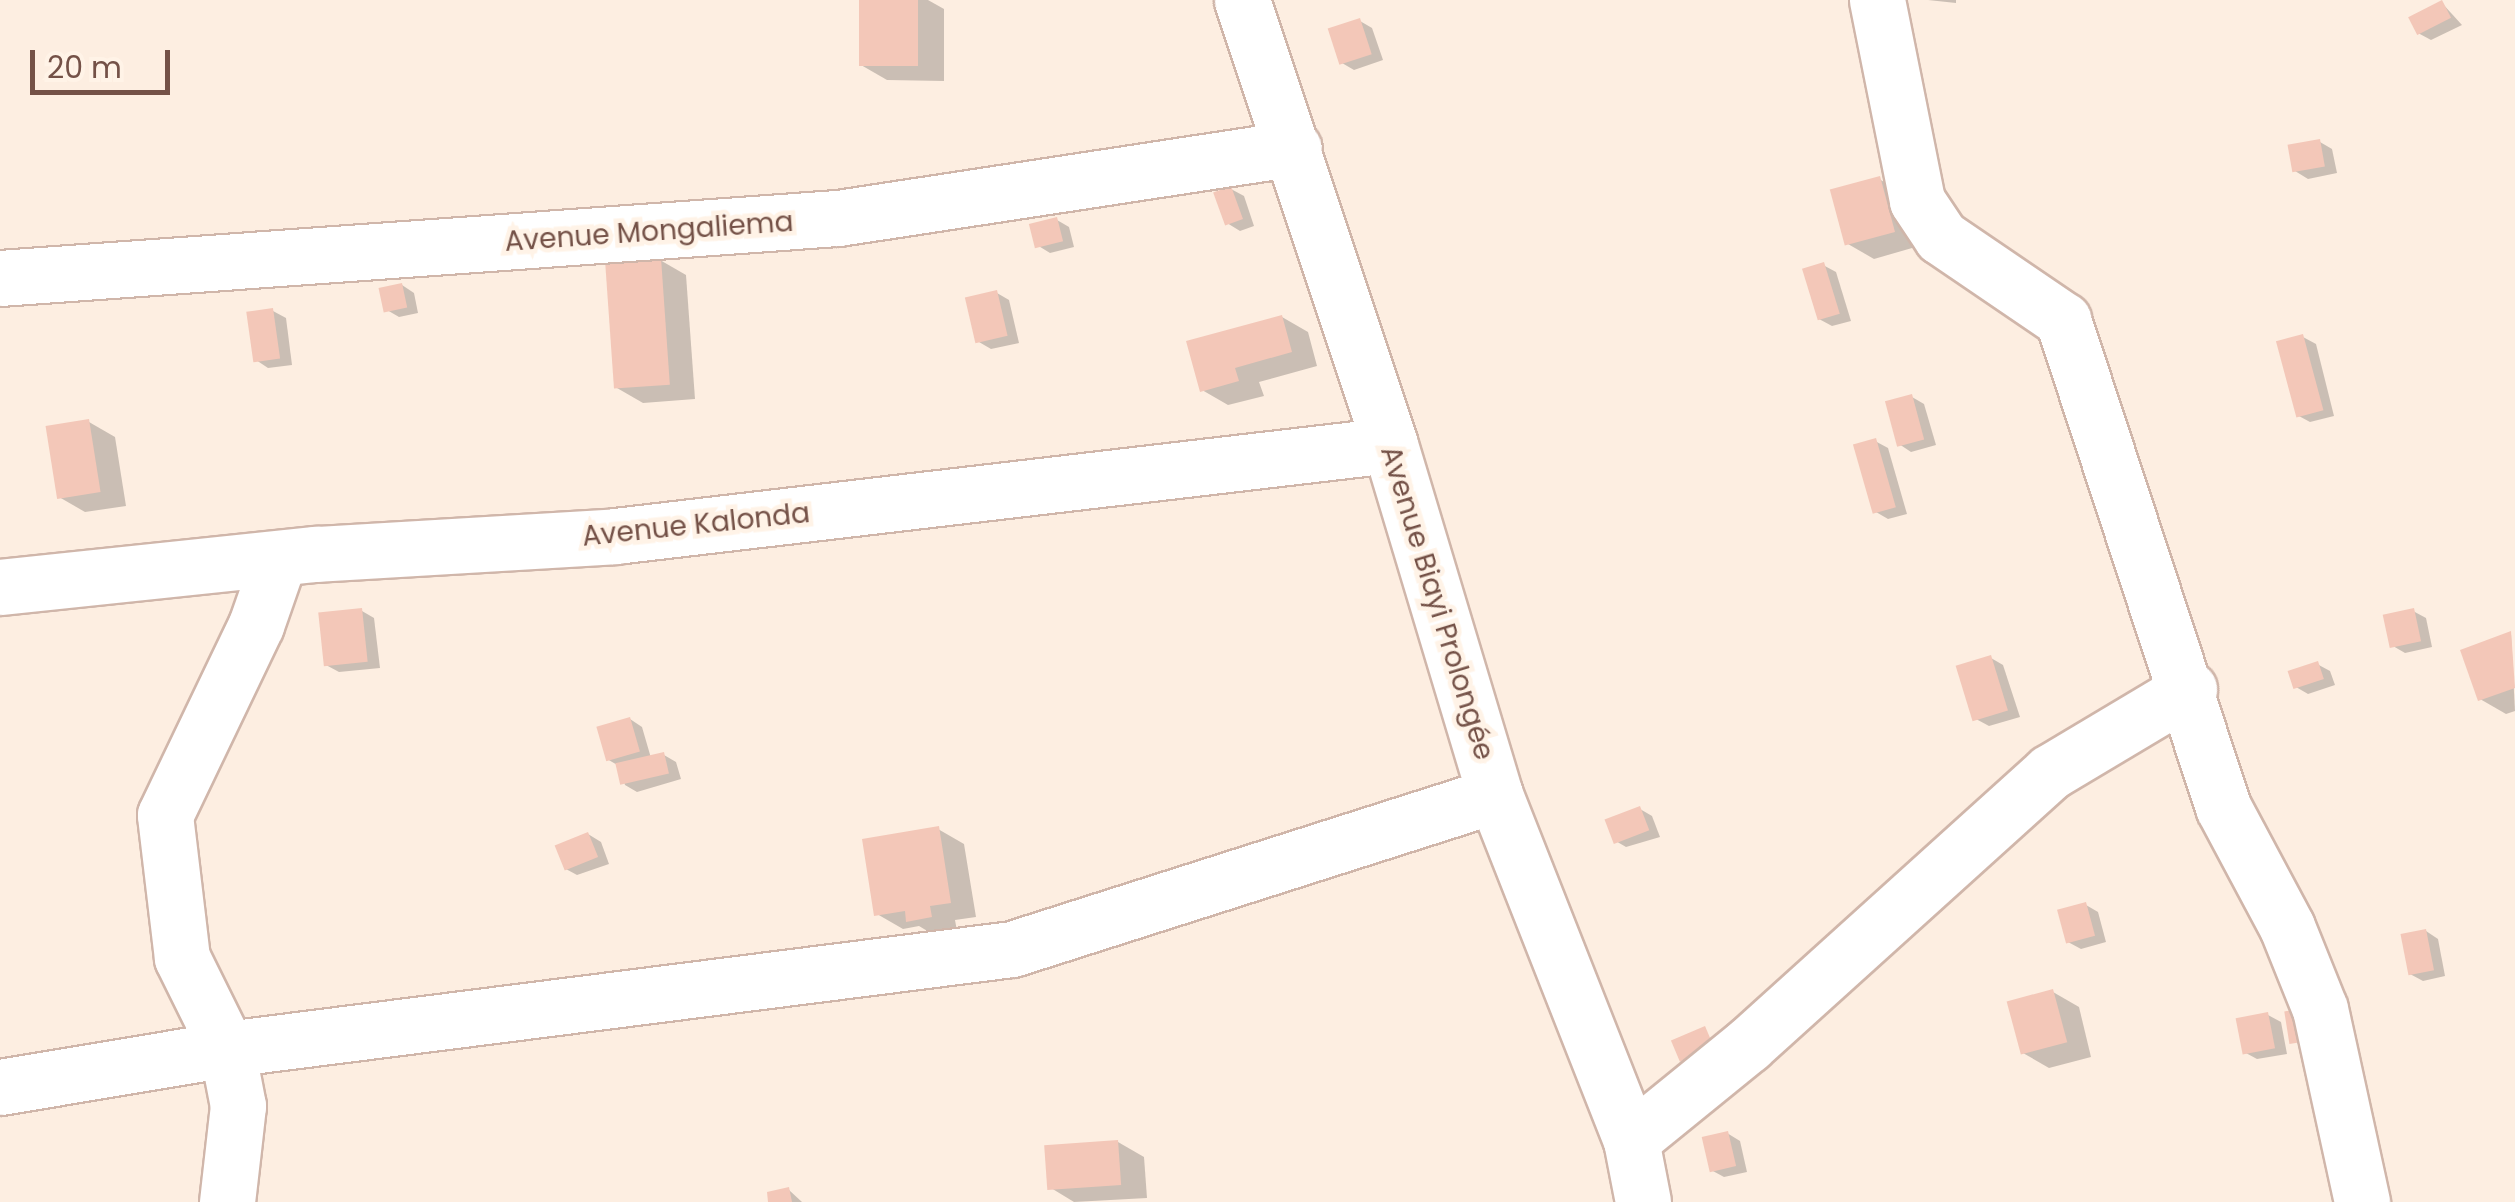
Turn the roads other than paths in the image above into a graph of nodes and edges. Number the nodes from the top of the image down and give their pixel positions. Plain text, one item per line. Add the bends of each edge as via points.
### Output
1 (1242, 0) edge
2 (1877, 0) edge
3 (1294, 148) junction
4 (0, 278) edge
5 (1390, 445) junction
6 (278, 560) junction
7 (0, 587) edge
8 (2189, 690) junction
9 (1495, 795) junction
10 (227, 1049) junction
11 (0, 1086) edge
12 (1631, 1140) junction
13 (227, 1202) edge
14 (1643, 1202) edge
15 (2362, 1202) edge

1 - 3 street, Avenue Biayi Prolongée
2 - 8 street via 1917,202 1941,238 2063,320
3 - 4 street, Avenue Mongaliema via 838,218
3 - 5 street, Avenue Biayi Prolongée
5 - 6 street, Avenue Kalonda via 615,536
5 - 9 street, Avenue Biayi Prolongée
6 - 7 street, Avenue Kalonda
6 - 10 street via 256,624 165,815 182,958
8 - 12 street via 2050,772 1748,1045
8 - 15 street via 2223,807 2286,926 2320,1009
9 - 10 street via 1012,949
9 - 12 street, Avenue Biayi Prolongée
10 - 11 street
10 - 13 street via 238,1106
12 - 14 street, Avenue Biayi Prolongée

